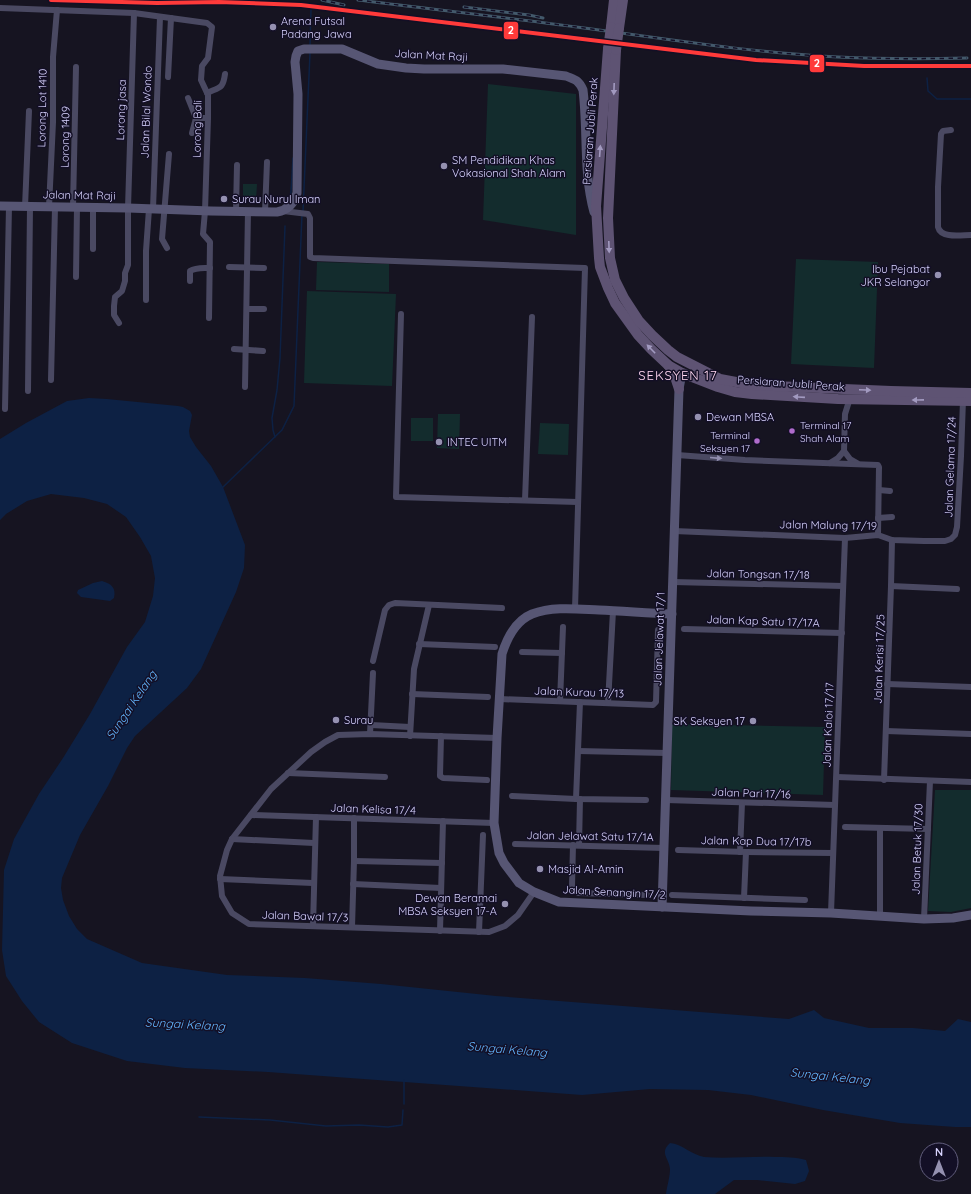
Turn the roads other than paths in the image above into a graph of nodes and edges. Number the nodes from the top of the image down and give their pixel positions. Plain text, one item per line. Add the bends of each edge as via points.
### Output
1 (614, 0) edge
2 (623, 0) edge
3 (0, 8) edge
4 (57, 10) junction
5 (134, 13) junction
6 (160, 17) junction
7 (171, 18) junction
8 (615, 27) junction
9 (612, 50) junction
10 (76, 67) dead end
11 (225, 74) dead end
12 (168, 77) dead end
13 (207, 93) junction
14 (188, 98) dead end
15 (29, 111) dead end
16 (196, 118) junction
17 (208, 118) junction
18 (951, 130) dead end
19 (192, 133) dead end
20 (169, 154) dead end
21 (267, 162) dead end
22 (237, 165) dead end
23 (587, 174) junction
24 (598, 179) junction
25 (5, 206) edge
26 (28, 207) junction
27 (52, 207) junction
28 (75, 207) junction
29 (93, 207) junction
30 (128, 208) junction
31 (151, 209) junction
32 (164, 209) junction
33 (205, 211) junction
34 (236, 211) junction
35 (283, 211) junction
36 (248, 212) junction
37 (265, 212) junction
38 (608, 218) junction
39 (597, 220) junction
40 (597, 234) junction
41 (971, 236) edge
42 (167, 248) dead end
43 (93, 249) dead end
44 (229, 267) dead end
45 (247, 267) junction
46 (210, 268) junction
47 (264, 268) dead end
48 (76, 277) dead end
49 (190, 281) dead end
50 (146, 300) dead end
51 (247, 309) junction
52 (264, 309) dead end
53 (401, 314) dead end
54 (532, 317) dead end
55 (209, 318) dead end
56 (119, 323) dead end
57 (234, 350) dead end
58 (246, 350) junction
59 (263, 351) dead end
60 (677, 357) junction
61 (668, 365) junction
62 (682, 373) junction
63 (51, 380) dead end
64 (698, 380) junction
65 (245, 387) dead end
66 (679, 389) junction
67 (849, 389) junction
68 (28, 391) dead end
69 (971, 392) edge
70 (838, 399) junction
71 (850, 400) junction
72 (967, 400) edge
73 (5, 409) dead end
74 (845, 414) junction
75 (844, 451) junction
76 (677, 455) junction
77 (830, 463) junction
78 (862, 465) junction
79 (879, 490) junction
80 (890, 491) dead end
81 (525, 500) junction
82 (578, 502) junction
83 (892, 517) dead end
84 (878, 518) junction
85 (674, 531) junction
86 (878, 535) junction
87 (955, 535) joint
88 (844, 538) junction
89 (892, 540) junction
90 (673, 582) junction
91 (843, 586) junction
92 (892, 586) junction
93 (957, 589) dead end
94 (429, 605) junction
95 (502, 608) dead end
96 (575, 609) junction
97 (612, 611) junction
98 (672, 614) junction
99 (563, 627) dead end
100 (684, 629) dead end
101 (658, 630) dead end
102 (842, 633) junction
103 (419, 644) junction
104 (495, 647) dead end
105 (522, 652) dead end
106 (562, 653) junction
107 (373, 661) dead end
108 (373, 673) dead end
109 (887, 684) junction
110 (971, 687) edge
111 (412, 694) junction
112 (488, 697) dead end
113 (500, 699) junction
114 (560, 701) junction
115 (580, 702) junction
116 (608, 703) junction
117 (371, 725) junction
118 (410, 727) junction
119 (886, 731) junction
120 (370, 734) junction
121 (971, 734) edge
122 (410, 736) junction
123 (441, 736) junction
124 (497, 738) junction
125 (578, 751) junction
126 (667, 753) junction
127 (288, 773) junction
128 (385, 776) dead end
129 (837, 777) junction
130 (487, 780) dead end
131 (884, 780) junction
132 (930, 780) junction
133 (971, 782) edge
134 (512, 796) dead end
135 (578, 799) junction
136 (646, 800) dead end
137 (666, 800) junction
138 (742, 803) junction
139 (835, 805) junction
140 (251, 815) junction
141 (316, 817) junction
142 (354, 818) junction
143 (443, 821) junction
144 (494, 823) junction
145 (845, 827) dead end
146 (880, 828) junction
147 (928, 829) junction
148 (483, 835) dead end
149 (232, 838) junction
150 (314, 843) junction
151 (515, 844) dead end
152 (576, 845) junction
153 (664, 848) junction
154 (678, 850) dead end
155 (743, 852) junction
156 (833, 852) junction
157 (354, 861) junction
158 (442, 863) junction
159 (220, 879) junction
160 (314, 883) junction
161 (353, 884) junction
162 (441, 888) junction
163 (534, 892) junction
164 (647, 895) dead end
165 (672, 895) dead end
166 (744, 898) junction
167 (805, 900) dead end
168 (662, 906) junction
169 (831, 913) junction
170 (971, 915) edge
171 (880, 916) junction
172 (924, 919) junction
173 (313, 926) junction
174 (352, 927) junction
175 (440, 931) junction
176 (479, 932) junction

1 - 8 main road, Persiaran Jubli Perak
2 - 8 main road, Persiaran Jubli Perak
3 - 4 street
4 - 5 street
4 - 27 street, Lorong Lot 1410 via 53,57
5 - 6 street
5 - 30 street, Lorong jasa
6 - 7 street
6 - 31 street, Jalan Bilal Wondo
7 - 12 street
7 - 13 street, Lorong Bali via 208,23 212,27 208,58 202,66 202,80
8 - 9 main road, Persiaran Jubli Perak, bridge
24 -> 9 main road, Persiaran Jubli Perak
9 -> 38 main road, Persiaran Jubli Perak
10 - 28 street, Lorong 1409
11 - 13 street via 224,84
13 - 17 street, Lorong Bali
14 - 16 street
15 - 26 street
16 - 17 street
16 - 19 street
17 - 33 street, Lorong Bali
18 - 41 street via 943,131 942,134 938,227 940,232 946,235
20 - 32 street
21 - 37 street
22 - 34 street
23 - 24 street via 594,181
23 - 35 street, Jalan Mat Raji via 584,98 580,84 566,76 503,69 406,68 378,64 342,49 304,50 298,51 295,62 298,94 297,193 292,204
23 - 39 street, Jalan Mat Raji
24 - 39 main road, Persiaran Jubli Perak
25 - 26 street, Jalan Mat Raji
25 - 73 street, Jalan Mat Raji
26 - 27 street, Jalan Mat Raji
26 - 68 street
27 - 28 street, Jalan Mat Raji
27 - 63 street, Lorong Lot 1410
28 - 29 street, Jalan Mat Raji
28 - 48 street, Lorong 1409
29 - 30 street, Jalan Mat Raji
29 - 43 street
30 - 31 street, Jalan Mat Raji
30 - 56 street, Lorong jasa via 128,265 122,291 115,297 114,306 114,315
31 - 32 street, Jalan Mat Raji
31 - 50 street via 146,251
32 - 33 street, Jalan Mat Raji
32 - 42 street via 162,239
33 - 34 street, Jalan Mat Raji
33 - 46 street, Lorong Bali via 203,234 210,242
34 - 36 street, Jalan Mat Raji
35 - 37 street, Jalan Mat Raji
35 - 82 street via 308,214 312,258 585,268
36 - 37 street, Jalan Mat Raji
36 - 45 street
38 - 40 main road
38 -> 60 main road, Persiaran Jubli Perak via 610,258 624,298 639,321
39 - 40 main road, Persiaran Jubli Perak
61 -> 40 main road, Persiaran Jubli Perak via 651,350 615,303 600,267
44 - 45 street
45 - 47 street
45 - 51 street
46 - 49 street via 190,271
46 - 55 street, Lorong Bali
51 - 52 street
51 - 58 street
53 - 81 street via 396,497
54 - 81 street
57 - 58 street
58 - 59 street
58 - 65 street
60 - 62 main road
60 - 67 main road, Persiaran Jubli Perak via 720,379 735,382
61 - 62 main road, Persiaran Jubli Perak
61 - 66 main road via 673,371
62 - 64 main road, Persiaran Jubli Perak
62 - 66 street, Jalan Jelawat 17/1
64 - 66 main road via 686,382
70 -> 64 main road, Persiaran Jubli Perak via 735,392
66 - 76 street, Jalan Jelawat 17/1
67 -> 69 main road, Persiaran Jubli Perak
67 - 71 street
70 - 71 main road, Persiaran Jubli Perak
70 - 74 street
72 -> 71 main road, Persiaran Jubli Perak
71 - 74 street
72 - 87 street, Jalan Gelama 17/24 via 961,456 958,527
74 - 75 street
75 - 77 street
75 - 78 street via 850,460
76 -> 77 street
76 - 85 street, Jalan Jelawat 17/1
77 - 78 street
78 - 79 street via 878,465
79 - 80 street
79 - 84 street
81 - 82 street
82 - 96 street
83 - 84 street
84 - 86 street
85 - 88 street, Jalan Malung 17/19
85 - 90 street, Jalan Jelawat 17/1
86 - 88 street, Jalan Malung 17/19
86 - 89 street, Jalan Malung 17/19
87 - 89 street, Jalan Malung 17/19 via 945,541
88 - 91 street, Jalan Kaloi 17/17
89 - 92 street, Jalan Kerisi 17/25
90 - 91 street, Jalan Tongsan 17/18
90 - 98 street, Jalan Jelawat 17/1
91 - 102 street, Jalan Kaloi 17/17
92 - 93 street
92 - 109 street, Jalan Kerisi 17/25
94 - 95 street
94 - 103 street
94 - 107 street via 389,605 385,610
96 - 97 street, Jalan Senangin 17/2
96 - 113 street, Jalan Senangin 17/2 via 557,609 532,614 512,631 502,654
97 - 98 street, Jalan Senangin 17/2
97 - 116 street
98 - 126 street, Jalan Jelawat 17/1
99 - 106 street
100 - 102 street, Jalan Kap Satu 17/17A
101 - 116 street, Jalan Kurau 17/13 via 656,702 653,705
102 - 129 street, Jalan Kaloi 17/17
103 - 104 street
103 - 111 street
105 - 106 street
106 - 114 street
108 - 117 street
109 - 110 street
109 - 119 street, Jalan Kerisi 17/25
111 - 112 street
111 - 118 street
113 - 114 street, Jalan Kurau 17/13
113 - 124 street, Jalan Senangin 17/2
114 - 115 street, Jalan Kurau 17/13
115 - 116 street, Jalan Kurau 17/13
115 - 125 street
117 - 118 street
117 - 120 street
118 - 122 street
119 - 121 street
119 - 131 street, Jalan Kerisi 17/25
120 - 122 street, Jalan Bawal 17/3
120 - 127 street, Jalan Bawal 17/3 via 338,735 311,752
122 - 123 street, Jalan Bawal 17/3
123 - 124 street, Jalan Bawal 17/3
123 - 130 street via 440,776
124 - 144 street, Jalan Senangin 17/2
125 - 126 street
125 - 135 street
126 - 137 street, Jalan Jelawat 17/1
127 - 128 street
127 - 140 street, Jalan Bawal 17/3 via 271,789
129 - 131 street
129 - 139 street, Jalan Kaloi 17/17
131 - 132 street
132 - 133 street
132 - 147 street, Jalan Betuk 17/30
134 - 135 street
135 - 136 street
135 - 152 street
137 - 138 street, Jalan Pari 17/16
137 - 153 street, Jalan Jelawat 17/1
138 - 139 street, Jalan Pari 17/16
138 - 155 street
139 - 156 street, Jalan Kaloi 17/17
140 - 141 street, Jalan Kelisa 17/4
140 - 149 street, Jalan Bawal 17/3
141 - 142 street, Jalan Kelisa 17/4
141 - 150 street
142 - 143 street, Jalan Kelisa 17/4
142 - 157 street
143 - 144 street, Jalan Kelisa 17/4
143 - 158 street
144 - 163 street, Jalan Senangin 17/2 via 499,853 504,863 519,883
145 - 146 street
146 - 147 street
146 - 171 street
147 - 172 street, Jalan Betuk 17/30
148 - 176 street
149 - 150 street
149 - 159 street, Jalan Bawal 17/3
150 - 160 street
151 - 152 street, Jalan Jelawat Satu 17/1A
152 - 153 street, Jalan Jelawat Satu 17/1A
152 - 164 street via 572,886 578,893
153 - 168 street, Jalan Jelawat 17/1
154 - 155 street, Jalan Kap Dua 17/17b
155 - 156 street, Jalan Kap Dua 17/17b
155 - 166 street
156 - 169 street, Jalan Kaloi 17/17
157 - 158 street
157 - 161 street
158 - 162 street
159 - 160 street
159 - 173 street, Jalan Bawal 17/3 via 222,896 232,913 249,924
160 - 173 street
161 - 162 street
161 - 174 street
162 - 175 street
163 - 168 street, Jalan Senangin 17/2 via 559,902
163 - 176 street, Jalan Bawal 17/3 via 518,915 506,926 489,932
165 - 166 street
166 - 167 street
168 - 169 street, Jalan Senangin 17/2
169 - 171 street, Jalan Senangin 17/2
170 - 172 street, Jalan Senangin 17/2
171 - 172 street, Jalan Senangin 17/2
173 - 174 street, Jalan Bawal 17/3
174 - 175 street, Jalan Bawal 17/3
175 - 176 street, Jalan Bawal 17/3

